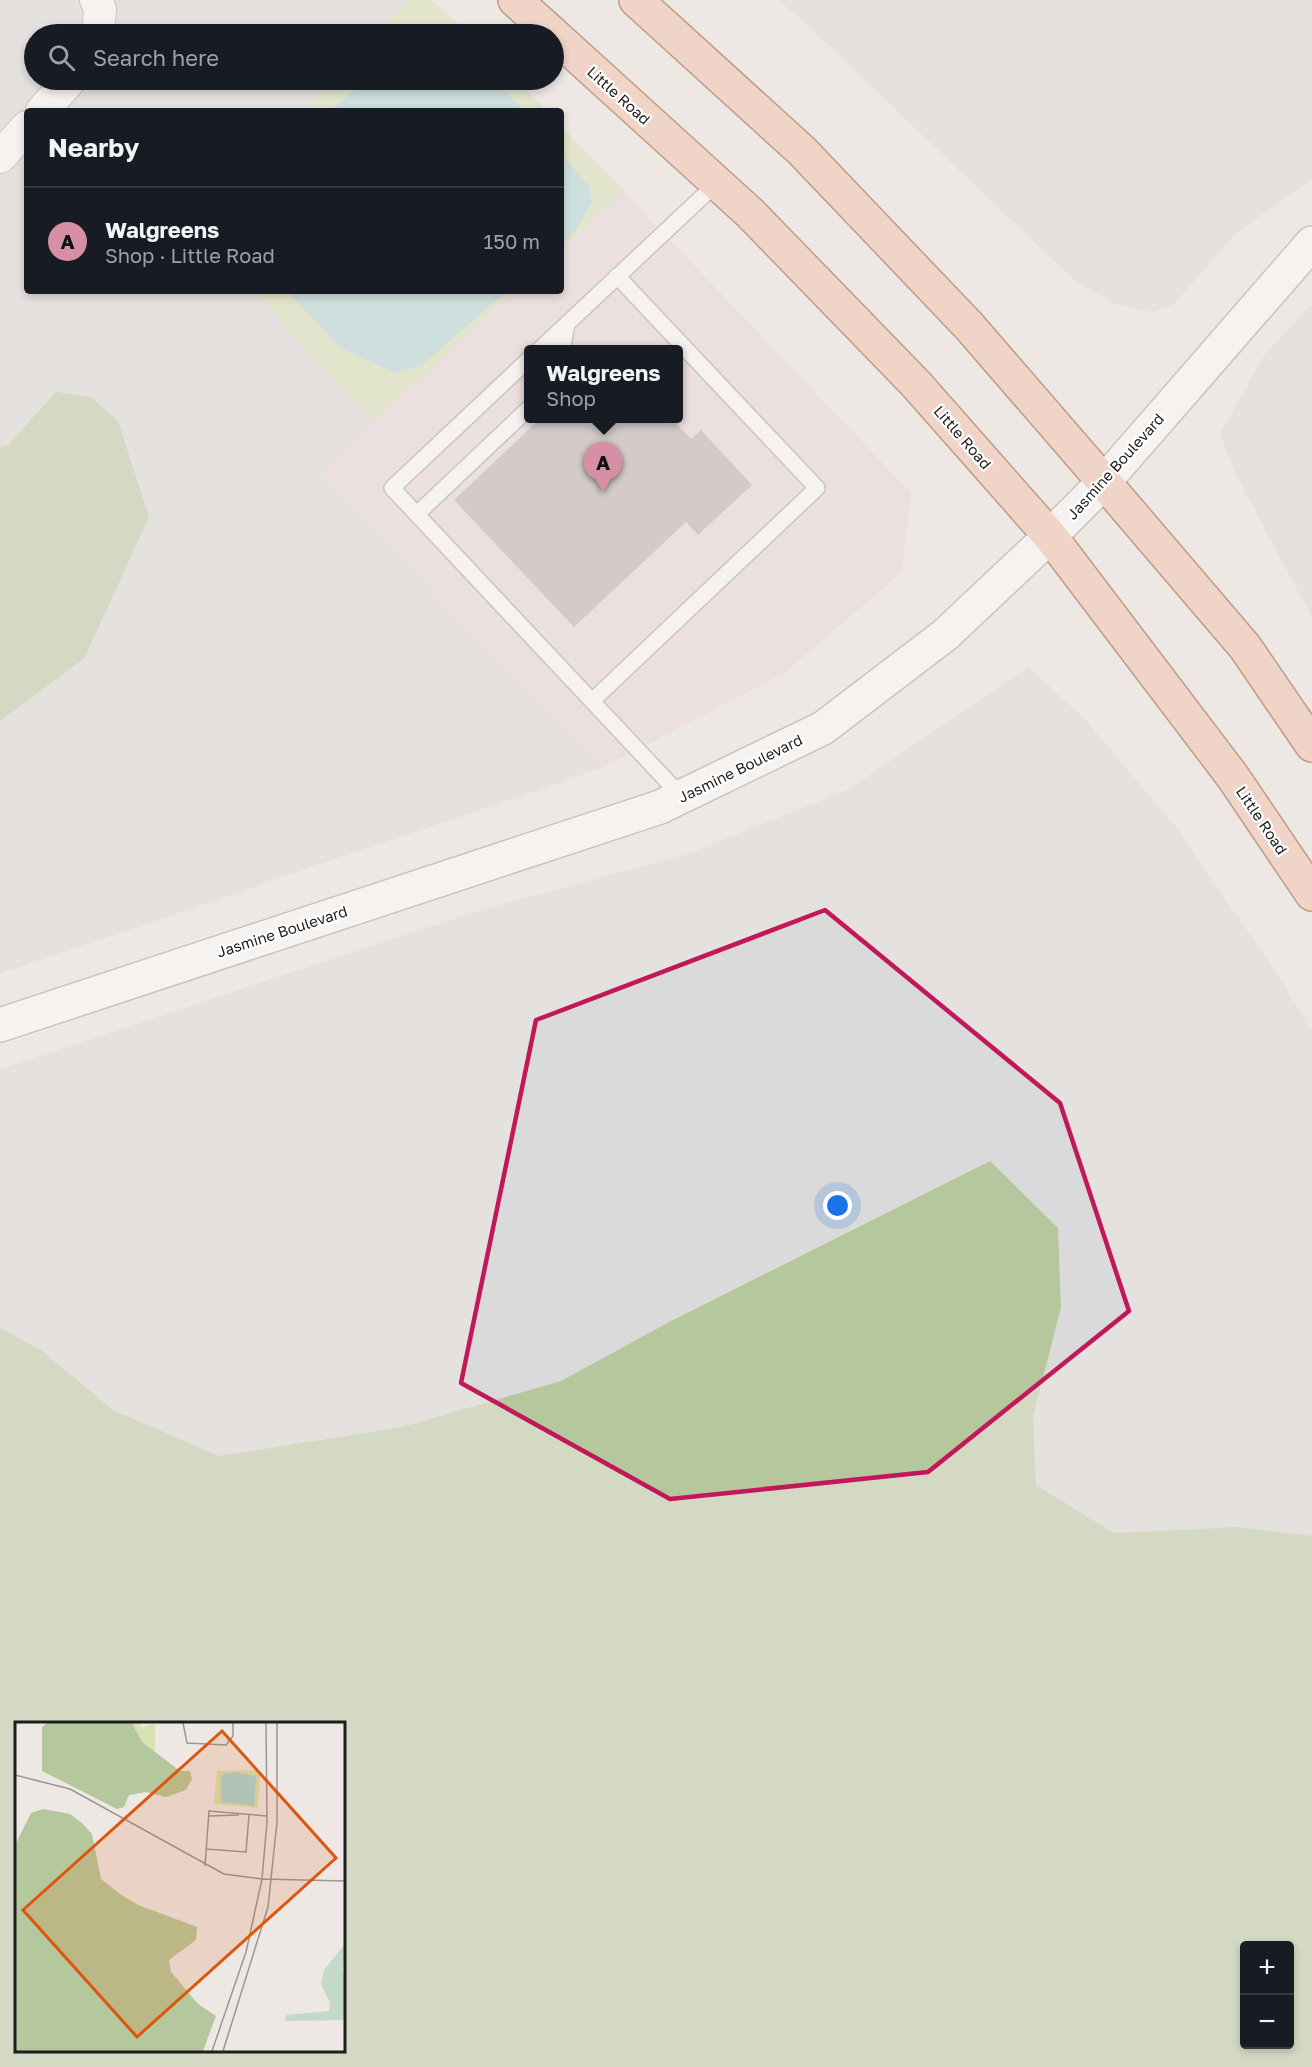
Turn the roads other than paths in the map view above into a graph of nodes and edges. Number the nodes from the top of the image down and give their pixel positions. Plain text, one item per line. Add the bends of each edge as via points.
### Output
1 (96, 0) edge
2 (515, 0) edge
3 (636, 0) edge
4 (99, 24) edge
5 (541, 24) edge
6 (564, 45) edge
7 (61, 90) edge
8 (45, 108) edge
9 (24, 130) edge
10 (0, 157) edge
11 (717, 183) junction
12 (1312, 243) edge
13 (617, 276) junction
14 (567, 324) junction
15 (544, 345) edge
16 (563, 345) edge
17 (682, 345) edge
18 (683, 346) edge
19 (524, 364) edge
20 (524, 413) edge
21 (1104, 482) junction
22 (417, 514) junction
23 (1050, 536) junction
24 (592, 701) junction
25 (1312, 745) edge
26 (682, 797) junction
27 (1312, 894) edge
28 (0, 1025) edge

1 - 4 street
2 - 5 main road, Little Road
3 - 21 main road via 802,151 969,326
6 - 11 main road, Little Road
7 - 8 street
9 - 10 street
11 - 13 lane
11 - 23 main road, Little Road via 916,384
12 - 21 street, Jasmine Boulevard
13 - 14 lane
13 - 17 lane
14 - 15 lane
14 - 16 lane
18 - 24 lane via 817,488
19 - 22 lane via 392,488
20 - 22 lane
21 - 23 street, Jasmine Boulevard
21 - 25 main road via 1245,647
22 - 24 lane
23 - 26 street, Jasmine Boulevard via 945,635 823,728
23 - 27 main road, Little Road via 1233,777
24 - 26 lane
26 - 28 street, Jasmine Boulevard

